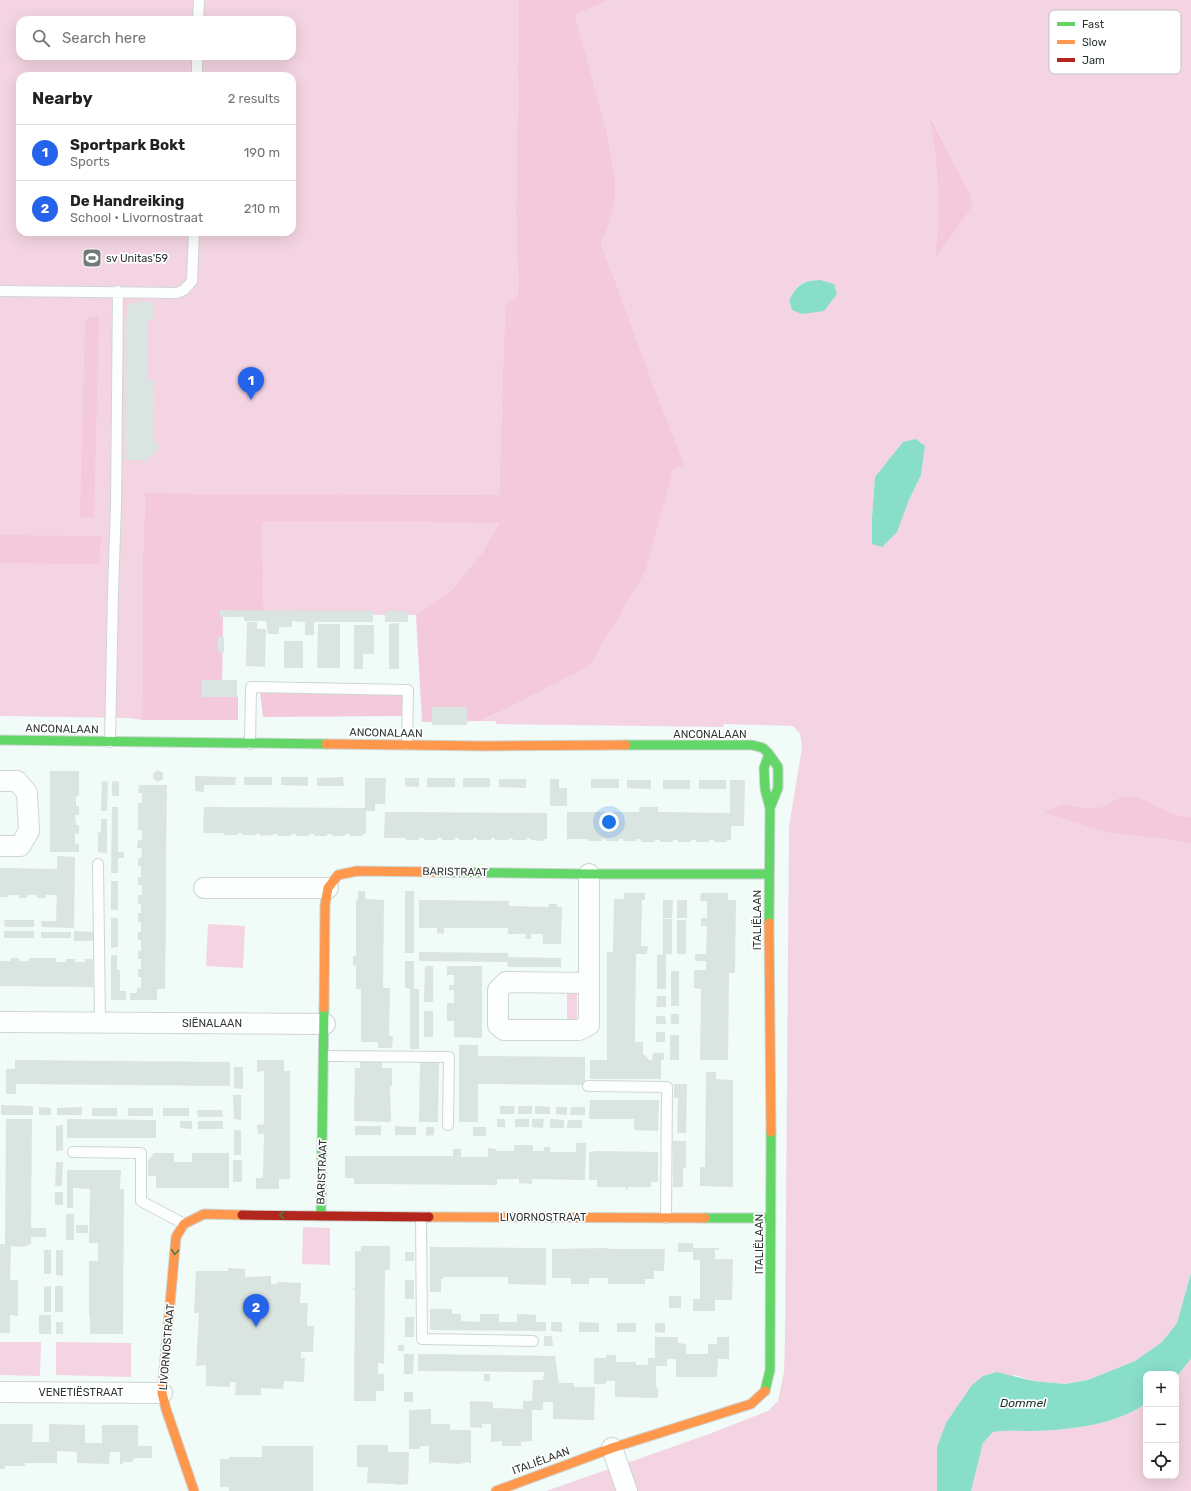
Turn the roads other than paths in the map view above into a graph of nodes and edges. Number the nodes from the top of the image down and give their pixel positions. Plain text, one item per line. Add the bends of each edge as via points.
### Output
1 (199, 0) edge
2 (198, 16) edge
3 (197, 60) edge
4 (197, 72) edge
5 (194, 236) edge
6 (0, 291) edge
7 (118, 291) junction
8 (0, 740) edge
9 (110, 742) junction
10 (250, 744) junction
11 (407, 745) junction
12 (770, 754) junction
13 (0, 781) edge
14 (770, 808) junction
15 (0, 846) edge
16 (98, 864) dead end
17 (589, 874) junction
18 (768, 874) junction
19 (204, 888) dead end
20 (328, 888) junction
21 (588, 983) junction
22 (0, 1022) edge
23 (100, 1023) junction
24 (325, 1024) junction
25 (324, 1056) junction
26 (588, 1086) dead end
27 (448, 1125) dead end
28 (73, 1152) dead end
29 (321, 1216) junction
30 (421, 1217) junction
31 (666, 1218) junction
32 (771, 1218) junction
33 (184, 1224) junction
34 (532, 1341) dead end
35 (0, 1392) edge
36 (162, 1393) junction
37 (612, 1448) junction
38 (194, 1491) edge
39 (496, 1491) edge
40 (627, 1491) edge

1 - 2 lane
3 - 4 lane
5 - 7 lane via 193,276 184,290 177,293
6 - 7 lane
7 - 9 lane via 116,518
8 - 9 street, ANCONALAAN
9 - 10 street, ANCONALAAN
10 - 11 street, ANCONALAAN
10 - 11 lane via 251,687 408,690
11 - 12 street, ANCONALAAN via 752,746 763,748
12 - 14 street, ITALIËLAAN via 764,768 765,789
12 - 14 street, ITALIËLAAN via 778,767 778,788
13 - 15 street via 17,781 27,793 28,831 20,846
14 - 18 street, ITALIËLAAN
16 - 23 lane
17 - 18 street, BARISTRAAT
17 - 20 street, BARISTRAAT via 357,871 338,875
17 - 21 street
18 - 32 street, ITALIËLAAN
19 - 20 street
20 - 24 street, BARISTRAAT via 325,905
21 - 21 street via 506,982 498,990 498,1025 504,1030 579,1030 589,1025
22 - 23 street, SIËNALAAN
23 - 24 street, SIËNALAAN
24 - 25 street, BARISTRAAT
25 - 27 lane via 449,1057
25 - 29 street, BARISTRAAT
26 - 31 lane via 667,1087
28 - 33 lane via 141,1153 141,1201
29 - 30 street, LIVORNOSTRAAT
29 -> 33 street, LIVORNOSTRAAT via 204,1214
30 - 31 street, LIVORNOSTRAAT
30 - 34 lane via 422,1339
31 - 32 street, LIVORNOSTRAAT
32 - 37 street, ITALIËLAAN via 770,1370 766,1390 751,1404
33 -> 36 street, LIVORNOSTRAAT via 176,1238
35 - 36 street, VENETIËSTRAAT
36 - 38 street, LIVORNOSTRAAT
37 - 39 street, ITALIËLAAN
37 - 40 street

